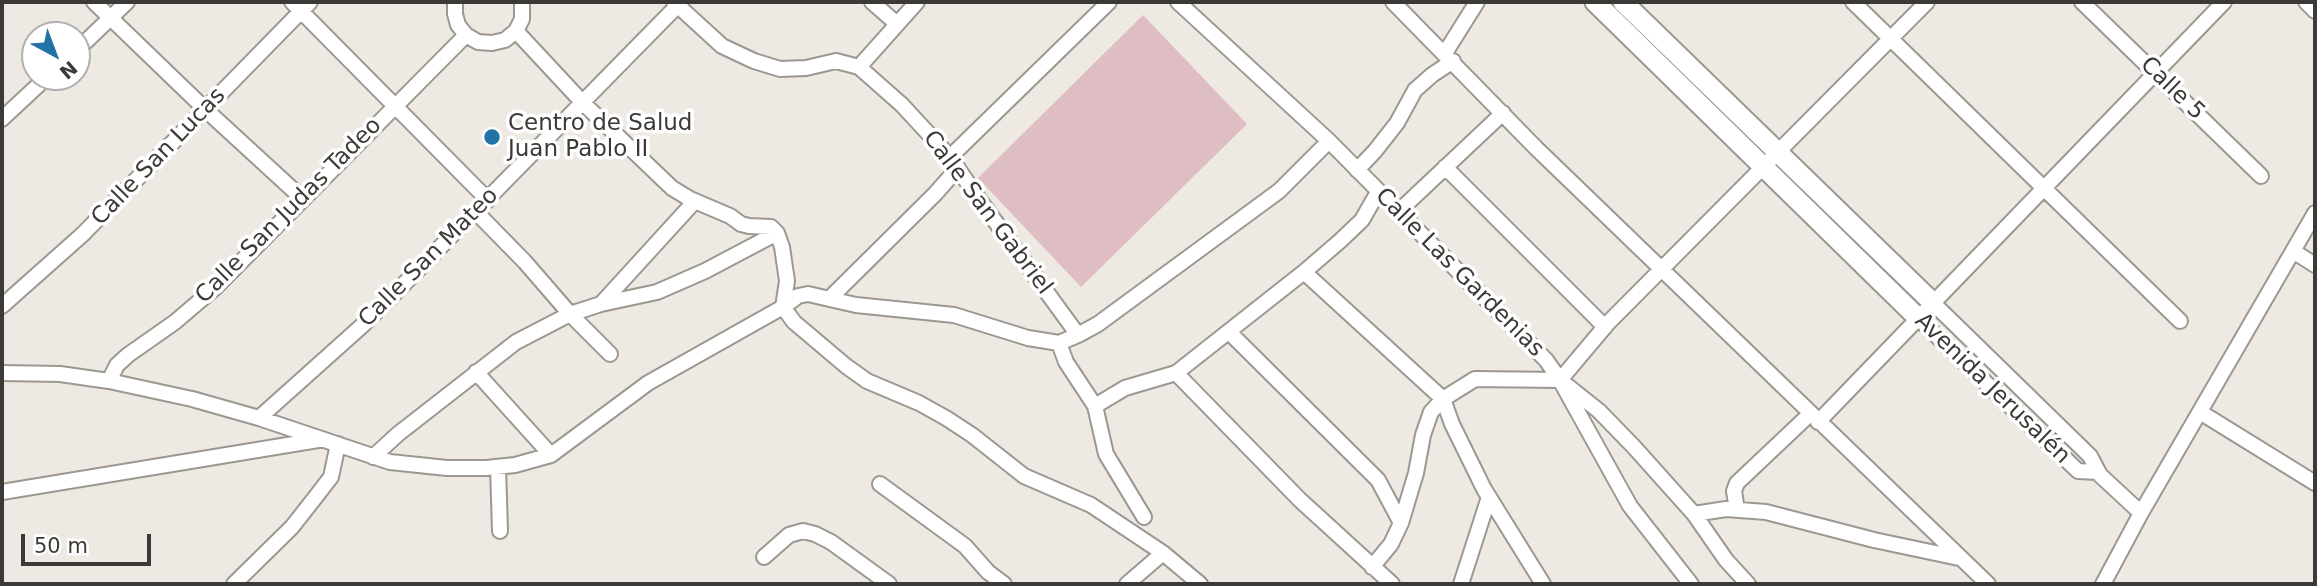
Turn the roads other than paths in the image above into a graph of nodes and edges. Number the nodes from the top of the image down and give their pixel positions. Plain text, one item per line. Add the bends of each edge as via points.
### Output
1 (94, 2) edge
2 (127, 2) edge
3 (455, 2) edge
4 (522, 2) edge
5 (872, 2) edge
6 (917, 2) edge
7 (1109, 2) edge
8 (1178, 2) edge
9 (1393, 2) edge
10 (1477, 2) edge
11 (1595, 2) edge
12 (1623, 2) edge
13 (1853, 2) edge
14 (1927, 2) edge
15 (2082, 2) edge
16 (2224, 2) edge
17 (2306, 2) edge
18 (677, 3) edge
19 (301, 5) edge
20 (2315, 11) edge
21 (111, 18) junction
22 (897, 24) junction
23 (516, 31) junction
24 (466, 35) junction
25 (91, 37) edge
26 (1890, 39) junction
27 (1449, 57) junction
28 (859, 67) junction
29 (2155, 73) junction
30 (32, 91) edge
31 (583, 103) junction
32 (395, 106) junction
33 (206, 110) junction
34 (1503, 113) junction
35 (2, 119) edge
36 (1329, 141) junction
37 (1772, 160) junction
38 (954, 162) junction
39 (1446, 167) junction
40 (1357, 170) junction
41 (2261, 176) dead end
42 (2042, 189) junction
43 (1378, 192) junction
44 (303, 199) junction
45 (488, 200) junction
46 (695, 201) junction
47 (476, 212) junction
48 (1398, 212) junction
49 (2315, 213) edge
50 (777, 233) junction
51 (2293, 251) junction
52 (2315, 265) edge
53 (1663, 269) junction
54 (1304, 272) junction
55 (829, 299) junction
56 (1933, 303) junction
57 (601, 304) junction
58 (2, 306) edge
59 (783, 307) junction
60 (570, 314) junction
61 (1918, 318) junction
62 (2180, 321) dead end
63 (1605, 327) junction
64 (1229, 332) junction
65 (1079, 335) junction
66 (1059, 343) junction
67 (610, 354) dead end
68 (476, 372) junction
69 (2, 373) edge
70 (1176, 373) junction
71 (1560, 380) junction
72 (108, 381) junction
73 (1443, 399) junction
74 (1095, 406) junction
75 (2200, 412) junction
76 (259, 418) junction
77 (1814, 418) junction
78 (323, 439) junction
79 (338, 444) junction
80 (551, 455) junction
81 (373, 457) junction
82 (498, 467) junction
83 (2097, 472) junction
84 (2315, 483) edge
85 (880, 484) dead end
86 (2, 492) edge
87 (1489, 497) junction
88 (1737, 510) junction
89 (2141, 513) junction
90 (1694, 514) junction
91 (1144, 517) dead end
92 (1401, 523) junction
93 (500, 531) dead end
94 (1163, 553) junction
95 (764, 557) dead end
96 (1961, 558) junction
97 (1372, 567) junction
98 (234, 584) edge
99 (889, 584) edge
100 (1004, 584) edge
101 (1127, 584) edge
102 (1200, 584) edge
103 (1392, 584) edge
104 (1461, 584) edge
105 (1543, 584) edge
106 (1691, 584) edge
107 (1748, 584) edge
108 (1988, 584) edge
109 (2103, 584) edge

1 - 21 street
2 - 21 street
3 - 24 street via 458,25
4 - 23 street
5 - 22 street
6 - 22 street
7 - 38 street
8 - 36 street, Calle Las Gardenias
9 - 27 street
10 - 27 street
11 - 37 street, Avenida Jerusalén
12 - 37 street, Avenida Jerusalén
13 - 26 street
14 - 26 street
15 - 29 street, Calle 5
16 - 29 street
17 - 20 street
18 - 28 street via 722,46 754,61 780,69 836,61
18 - 31 street, Calle San Mateo
19 - 32 street
19 - 33 street, Calle San Lucas
21 - 25 street
21 - 33 street
22 - 28 street
23 - 24 street via 492,43
23 - 31 street
24 - 32 street, Calle San Judas Tadeo
26 - 37 street
26 - 42 street
27 - 34 street
27 - 40 street via 1415,90 1397,123
28 - 38 street, Calle San Gabriel via 902,105
29 - 41 street, Calle 5
29 - 42 street
30 - 35 street
31 - 45 street, Calle San Mateo
31 - 46 street via 656,175
32 - 44 street, Calle San Judas Tadeo
32 - 45 street
33 - 44 street
33 - 58 street, Calle San Lucas via 83,234
34 - 39 street
34 - 53 street
36 - 40 street, Calle Las Gardenias
36 - 65 street via 1279,191
37 - 53 street
37 - 56 street, Avenida Jerusalén
37 - 61 street, Avenida Jerusalén
38 - 55 street via 935,194
38 - 65 street, Calle San Gabriel
39 - 48 street
39 - 63 street
40 - 43 street, Calle Las Gardenias
42 - 56 street
42 - 62 street
43 - 48 street, Calle Las Gardenias
43 - 54 street via 1362,220
44 - 72 street, Calle San Judas Tadeo via 216,286 117,365
45 - 47 street, Calle San Mateo
46 - 50 street via 741,224 771,227
46 - 57 street
47 - 60 street
47 - 76 street, Calle San Mateo via 364,324
48 - 71 street, Calle Las Gardenias via 1527,339
49 - 51 street
50 - 57 street via 657,292
50 - 59 street via 787,281
51 - 52 street
51 - 75 street
53 - 63 street
53 - 77 street
54 - 64 street
54 - 73 street
55 - 59 street via 808,294
55 - 66 street via 954,315
56 - 61 street
56 - 83 street, Avenida Jerusalén via 2090,456
57 - 60 street
59 - 80 street via 648,383
59 - 94 street via 794,323 867,382 946,418 1024,476 1091,505
60 - 67 street
60 - 68 street via 516,342
61 - 77 street
61 - 83 street, Avenida Jerusalén via 2078,471
63 - 71 street
64 - 70 street
64 - 92 street via 1378,480
65 - 66 street
66 - 74 street
68 - 80 street
68 - 81 street
69 - 72 street
70 - 74 street via 1125,388
70 - 97 street
71 - 73 street via 1475,379
71 - 90 street via 1599,411
71 - 106 street, Calle Las Gardenias via 1630,506
72 - 76 street
73 - 87 street
73 - 92 street via 1431,412 1423,435
74 - 91 street via 1106,454
75 - 84 street
75 - 89 street
76 - 78 street
77 - 88 street via 1737,483
77 - 96 street
78 - 79 street
78 - 86 street
79 - 81 street
79 - 98 street via 331,477 292,527
80 - 82 street
81 - 82 street via 421,466
82 - 93 street
83 - 89 street
85 - 100 street via 938,524
87 - 104 street
87 - 105 street
88 - 90 street
88 - 96 street via 1766,512
89 - 109 street
90 - 107 street
92 - 97 street
94 - 101 street
94 - 102 street
95 - 99 street via 789,535 803,531 831,542
96 - 108 street
97 - 103 street

